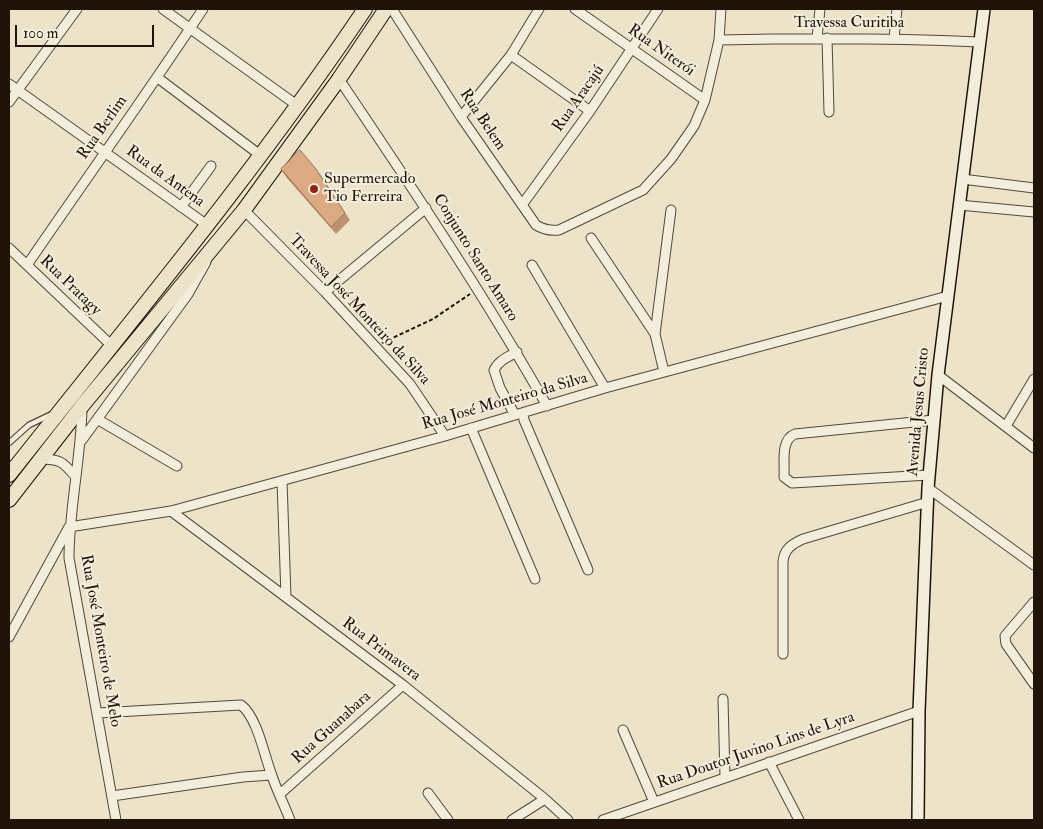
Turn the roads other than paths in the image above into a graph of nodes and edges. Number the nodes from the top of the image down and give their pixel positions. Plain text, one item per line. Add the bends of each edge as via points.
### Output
1 (77, 9) edge
2 (163, 9) edge
3 (203, 9) edge
4 (365, 9) edge
5 (386, 9) edge
6 (392, 9) edge
7 (540, 9) edge
8 (575, 9) edge
9 (658, 9) edge
10 (721, 9) edge
11 (820, 9) edge
12 (897, 9) edge
13 (984, 9) edge
14 (190, 29) junction
15 (818, 38) junction
16 (827, 38) junction
17 (894, 38) junction
18 (719, 40) junction
19 (979, 42) junction
20 (631, 49) junction
21 (511, 55) junction
22 (158, 78) junction
23 (339, 78) junction
24 (9, 84) edge
25 (17, 90) junction
26 (705, 100) junction
27 (9, 102) edge
28 (298, 106) junction
29 (590, 111) junction
30 (829, 112) dead end
31 (461, 117) junction
32 (104, 152) junction
33 (260, 155) junction
34 (211, 166) dead end
35 (962, 179) junction
36 (1034, 188) edge
37 (522, 205) junction
38 (959, 205) junction
39 (181, 206) junction
40 (426, 208) junction
41 (244, 210) junction
42 (672, 210) dead end
43 (1034, 212) edge
44 (207, 226) junction
45 (591, 238) dead end
46 (9, 248) edge
47 (210, 250) junction
48 (27, 265) junction
49 (532, 265) dead end
50 (325, 292) junction
51 (948, 296) junction
52 (655, 334) junction
53 (111, 345) junction
54 (517, 352) junction
55 (664, 372) junction
56 (938, 375) junction
57 (1034, 379) edge
58 (605, 388) junction
59 (82, 406) junction
60 (547, 406) junction
61 (58, 412) junction
62 (519, 414) junction
63 (96, 419) junction
64 (934, 420) junction
65 (1006, 426) junction
66 (471, 428) junction
67 (445, 436) junction
68 (81, 440) junction
69 (9, 443) edge
70 (1034, 448) edge
71 (41, 459) junction
72 (177, 466) dead end
73 (9, 475) edge
74 (930, 475) junction
75 (75, 476) junction
76 (282, 481) junction
77 (928, 488) junction
78 (9, 500) edge
79 (928, 502) junction
80 (172, 511) junction
81 (69, 527) junction
82 (1034, 565) edge
83 (588, 570) dead end
84 (535, 579) dead end
85 (286, 597) junction
86 (1034, 602) edge
87 (9, 636) edge
88 (784, 654) dead end
89 (1034, 684) edge
90 (403, 685) junction
91 (723, 699) dead end
92 (919, 711) junction
93 (98, 712) junction
94 (623, 730) dead end
95 (769, 762) junction
96 (271, 775) junction
97 (725, 778) junction
98 (428, 793) dead end
99 (280, 794) junction
100 (112, 796) junction
101 (545, 800) junction
102 (654, 802) junction
103 (116, 820) edge
104 (290, 820) edge
105 (448, 820) edge
106 (512, 820) edge
107 (568, 820) edge
108 (604, 820) edge
109 (799, 820) edge
110 (918, 820) edge

1 - 25 street
2 - 14 street
3 - 14 street, Rua Berlim
4 - 28 highway
5 - 23 highway
6 - 31 street, Rua Belem
7 - 21 street
8 - 20 street, Rua Niterói
9 - 20 street, Rua Aracajú
10 - 18 street
11 - 15 street
12 - 17 street
13 - 19 main road, Avenida Jesus Cristo
14 - 22 street, Rua Berlim
14 - 28 street
15 - 16 street, Travessa Curitiba
15 - 18 street, Travessa Curitiba
16 - 17 street, Travessa Curitiba
16 - 30 street
17 - 19 street, Travessa Curitiba
18 - 26 street
19 - 35 main road, Avenida Jesus Cristo
20 - 26 street, Rua Niterói
20 - 29 street, Rua Aracajú
21 - 29 street
21 - 31 street
22 - 32 street, Rua Berlim
22 - 33 street
23 - 40 street, Conjunto Santo Amaro
23 - 41 highway
24 - 25 street, Rua da Antena
25 - 27 street
25 - 32 street, Rua da Antena
26 - 37 street, Rua Belem via 694,126 671,159 642,190 553,231 536,225
28 - 33 highway
29 - 37 street, Rua Aracajú
31 - 37 street, Rua Belem
32 - 39 street, Rua da Antena
32 - 48 street, Rua Berlim
33 - 44 highway
34 - 39 street
35 - 36 street
35 - 38 main road, Avenida Jesus Cristo
38 - 43 street
38 - 51 main road, Avenida Jesus Cristo
39 - 44 street, Rua da Antena
40 - 50 street
40 - 54 street, Conjunto Santo Amaro
41 - 47 highway
41 - 50 street, Travessa José Monteiro da Silva
42 - 52 street
44 - 53 highway
45 - 52 street
46 - 48 street, Rua Pratagy
47 - 59 highway
47 - 63 street via 188,294
48 - 53 street, Rua Pratagy
49 - 58 street
50 - 67 street, Travessa José Monteiro da Silva via 410,384
51 - 55 street, Rua José Monteiro da Silva
51 - 56 main road, Avenida Jesus Cristo
52 - 55 street
53 - 61 highway
54 - 60 street, Conjunto Santo Amaro
54 - 62 street via 502,360 494,370
55 - 58 street, Rua José Monteiro da Silva
56 - 64 main road, Avenida Jesus Cristo
56 - 65 street
57 - 65 street
58 - 60 street, Rua José Monteiro da Silva
59 - 68 street, Rua José Monteiro de Melo
59 - 71 highway
60 - 62 street, Rua José Monteiro da Silva
61 - 69 lane via 28,425
61 - 73 highway
62 - 66 street, Rua José Monteiro da Silva
62 - 83 street
63 - 68 street
63 - 72 street
64 - 74 main road, Avenida Jesus Cristo
64 - 74 street via 795,434 789,436 785,443 784,477 792,483
65 - 70 street
66 - 67 street, Rua José Monteiro da Silva
66 - 84 street
67 - 76 street, Rua José Monteiro da Silva
68 - 75 street, Rua José Monteiro de Melo
71 - 75 street via 60,461
71 - 78 highway
74 - 77 main road, Avenida Jesus Cristo
75 - 81 street, Rua José Monteiro de Melo
76 - 80 street, Rua José Monteiro da Silva
76 - 85 street
77 - 79 main road, Avenida Jesus Cristo
77 - 82 street
79 - 88 street via 803,538 790,546 783,562
79 - 92 main road, Avenida Jesus Cristo
80 - 81 street, Rua José Monteiro da Silva
80 - 85 street, Rua Primavera
81 - 87 street
81 - 93 street, Rua José Monteiro de Melo via 69,558
85 - 90 street, Rua Primavera
86 - 89 street via 1005,636 1006,644
90 - 99 street, Rua Guanabara
90 - 101 street, Rua Primavera
91 - 97 street
92 - 95 street, Rua Doutor Juvino Lins de Lyra
92 - 110 main road, Avenida Jesus Cristo
93 - 96 street via 237,704 244,707 251,718
93 - 100 street, Rua José Monteiro de Melo
94 - 102 street
95 - 97 street, Rua Doutor Juvino Lins de Lyra
95 - 109 street
96 - 99 street
96 - 100 street
97 - 102 street, Rua Doutor Juvino Lins de Lyra
98 - 105 street
99 - 104 street
100 - 103 street, Rua José Monteiro de Melo
101 - 106 street
101 - 107 street, Rua Primavera
102 - 108 street, Rua Doutor Juvino Lins de Lyra

